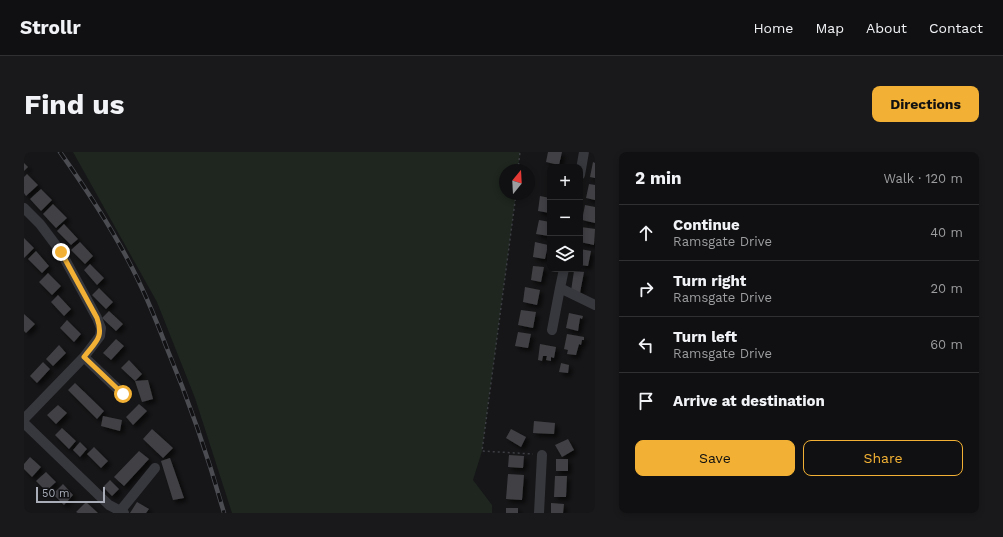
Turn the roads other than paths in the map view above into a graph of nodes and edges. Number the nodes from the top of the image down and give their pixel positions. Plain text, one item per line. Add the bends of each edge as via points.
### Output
1 (584, 152) edge
2 (582, 164) edge
3 (24, 208) edge
4 (563, 272) edge
5 (560, 288) junction
6 (595, 305) edge
7 (552, 330) dead end
8 (84, 357) junction
9 (123, 394) dead end
10 (24, 419) edge
11 (24, 423) edge
12 (542, 455) road end
13 (155, 468) dead end
14 (123, 512) edge
15 (539, 513) edge

1 - 2 street
3 - 8 street via 61,252 97,318 101,328 100,336
4 - 5 street
5 - 6 street
5 - 7 street
8 - 9 street
8 - 10 street
11 - 14 street via 109,505
12 - 15 street
13 - 14 street

